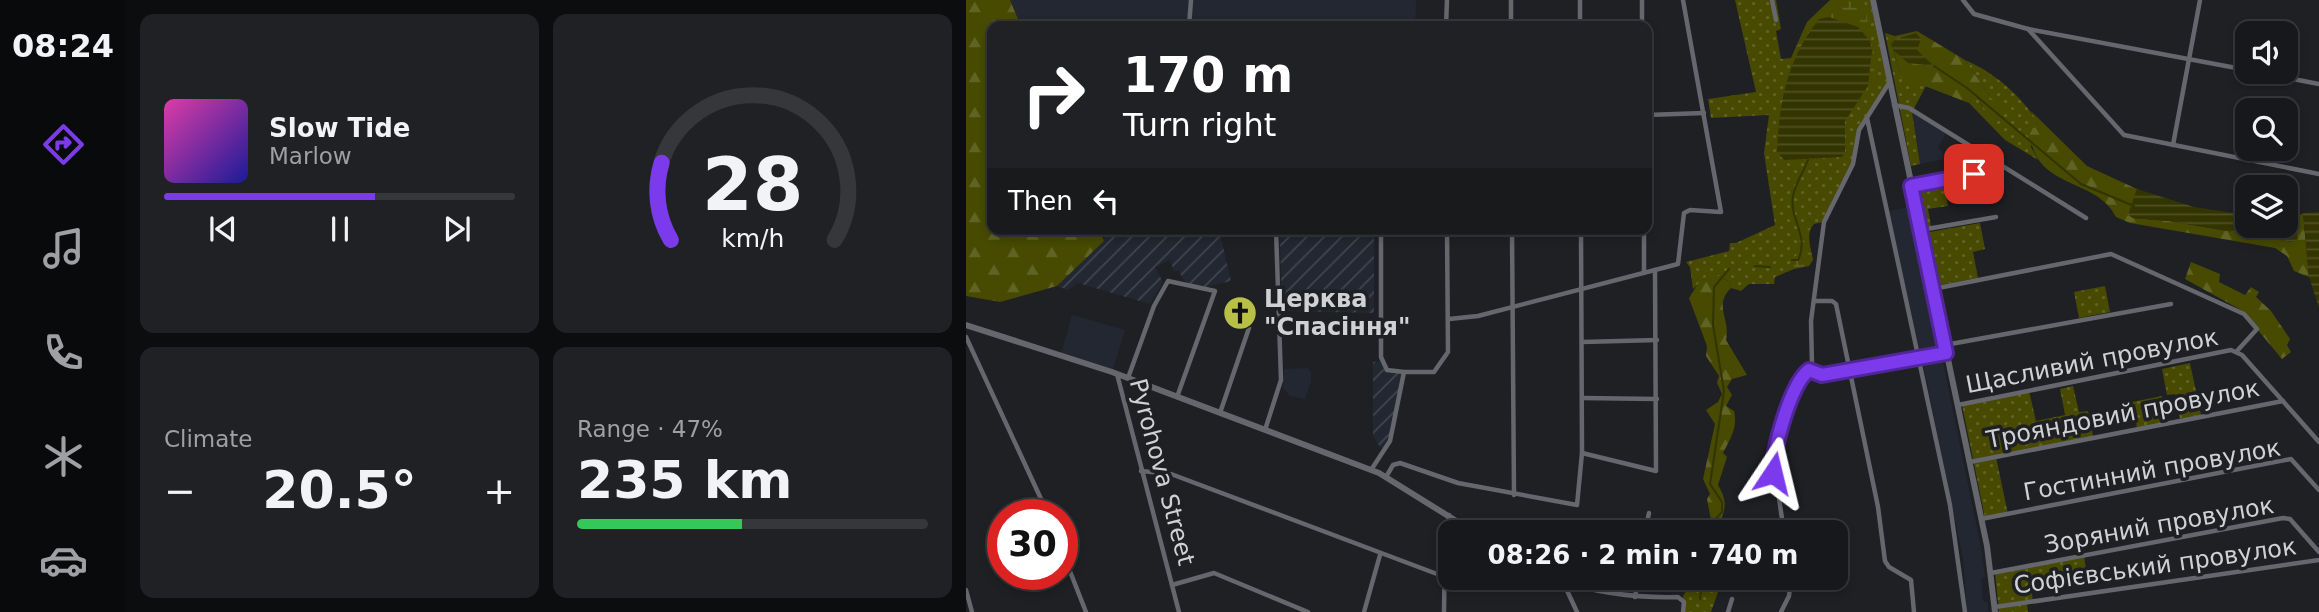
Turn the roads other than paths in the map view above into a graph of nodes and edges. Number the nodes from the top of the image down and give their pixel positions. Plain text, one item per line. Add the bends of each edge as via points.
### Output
1 (1191, 0) edge
2 (1447, 0) edge
3 (1511, 0) edge
4 (1580, 0) edge
5 (1642, 0) edge
6 (1684, 0) edge
7 (1773, 0) edge
8 (1873, 0) edge
9 (1963, 0) edge
10 (2200, 0) edge
11 (1776, 20) dead end
12 (1189, 21) edge
13 (1446, 21) edge
14 (1511, 21) edge
15 (1580, 21) edge
16 (1642, 21) edge
17 (2028, 29) junction
18 (2189, 58) junction
19 (2235, 68) edge
20 (2298, 80) edge
21 (1889, 83) junction
22 (2319, 84) edge
23 (1894, 105) junction
24 (1704, 113) junction
25 (1652, 114) edge
26 (1867, 118) junction
27 (2173, 145) junction
28 (1974, 174) dead end
29 (2319, 174) edge
30 (1911, 186) junction
31 (1996, 216) dead end
32 (2086, 218) dead end
33 (1920, 230) junction
34 (1276, 235) edge
35 (1381, 235) edge
36 (1447, 235) edge
37 (1512, 235) edge
38 (1581, 235) edge
39 (1644, 235) edge
40 (1655, 270) junction
41 (1644, 273) junction
42 (1933, 289) junction
43 (1582, 290) junction
44 (1814, 301) junction
45 (2171, 304) dead end
46 (1513, 308) junction
47 (1448, 319) junction
48 (1249, 328) dead end
49 (966, 330) edge
50 (1657, 340) junction
51 (1582, 342) junction
52 (1945, 349) junction
53 (2237, 351) junction
54 (1920, 358) junction
55 (1809, 370) junction
56 (1851, 370) junction
57 (1404, 372) junction
58 (1117, 374) junction
59 (1128, 378) junction
60 (1177, 397) junction
61 (1581, 398) junction
62 (1657, 399) junction
63 (2283, 401) junction
64 (1957, 406) junction
65 (1220, 413) junction
66 (1265, 430) junction
67 (2319, 442) edge
68 (1582, 453) junction
69 (1969, 462) junction
70 (1371, 470) junction
71 (1142, 471) junction
72 (1386, 477) junction
73 (2319, 490) edge
74 (1514, 495) junction
75 (1041, 499) edge
76 (1649, 513) dead end
77 (1448, 516) junction
78 (1980, 519) junction
79 (1448, 520) edge
80 (1454, 520) edge
81 (1648, 520) edge
82 (1781, 520) edge
83 (2319, 552) edge
84 (1381, 555) junction
85 (2319, 560) edge
86 (1991, 573) junction
87 (1438, 576) edge
88 (1172, 585) junction
89 (966, 590) edge
90 (1077, 590) edge
91 (1444, 590) edge
92 (1568, 590) edge
93 (1591, 590) edge
94 (1636, 590) edge
95 (1790, 590) edge
96 (1635, 597) junction
97 (1732, 600) dead end
98 (1995, 609) edge
99 (972, 612) edge
100 (1086, 612) edge
101 (1179, 612) edge
102 (1308, 612) edge
103 (1364, 612) edge
104 (1444, 612) edge
105 (1577, 612) edge
106 (1683, 612) edge
107 (1728, 612) edge
108 (1781, 612) edge
109 (1914, 612) edge
110 (1965, 612) edge

1 - 12 street
2 - 13 street
3 - 14 street
4 - 15 street
5 - 16 street
6 - 24 street
7 - 11 street
8 - 21 main road
9 - 17 street via 1973,14
10 - 18 street
17 - 18 street
17 - 27 street via 2124,135
18 - 19 street
18 - 27 street
20 - 22 street
21 - 23 main road
21 - 26 street
23 - 30 main road
23 - 32 street via 1909,108
24 - 25 street
24 - 40 street via 1721,212 1686,211 1678,264
26 - 44 street via 1858,133 1856,156 1843,188 1824,222
26 - 54 street
27 - 29 street
28 - 30 street
30 - 33 main road
31 - 33 street
33 - 42 main road
34 - 66 street via 1281,380
35 - 57 street via 1381,357 1387,370
36 - 47 street
37 - 46 street
38 - 43 street
39 - 41 street
40 - 41 street
40 - 50 street
41 - 43 street
42 - 52 main road
42 - 53 street via 2111,254 2244,314 2257,329
43 - 46 street
43 - 51 street
44 - 55 street
44 - 56 street via 1836,304
45 - 52 street
46 - 47 street
46 - 74 street
47 - 57 street via 1445,361 1434,372
48 - 65 street
49 - 58 main road, Pyrohova Street
49 - 75 street
50 - 51 street
50 - 62 street
51 - 61 street
52 - 54 street
52 - 64 main road
53 - 63 street, Щасливий провулок
53 - 64 street, Щасливий провулок
54 - 56 street
54 - 110 street via 1960,560
55 - 56 street via 1822,375
55 - 82 street via 1796,387 1773,458
56 - 109 street via 1885,561 1911,580
57 - 70 street via 1391,442
58 - 59 main road
58 - 71 street, Pyrohova Street
59 - 60 main road
59 - 60 street via 1168,281 1215,290
60 - 65 main road
61 - 62 street
61 - 68 street
62 - 68 street via 1656,471
63 - 67 street, Щасливий провулок
63 - 69 street, Трояндовий провулок
64 - 69 main road
65 - 66 main road
66 - 70 main road
68 - 74 street via 1577,505
69 - 78 main road
70 - 72 main road
71 - 84 street via 1171,474
71 - 88 street, Pyrohova Street
72 - 74 street via 1393,465 1400,463 1451,481
72 - 77 main road
73 - 78 street, Гостинний провулок via 2291,459
76 - 81 street
77 - 79 street
77 - 80 main road
78 - 86 main road
83 - 86 street, Зоряний провулок via 2290,519 2283,518
84 - 87 street
84 - 103 street
85 - 98 street, Софієвський провулок
86 - 98 main road
88 - 101 street, Pyrohova Street
88 - 102 street via 1214,573
89 - 99 street
90 - 100 street
91 - 104 street
92 - 105 street
93 - 96 street
94 - 96 street
95 - 108 street
96 - 106 street via 1681,598
97 - 107 street

